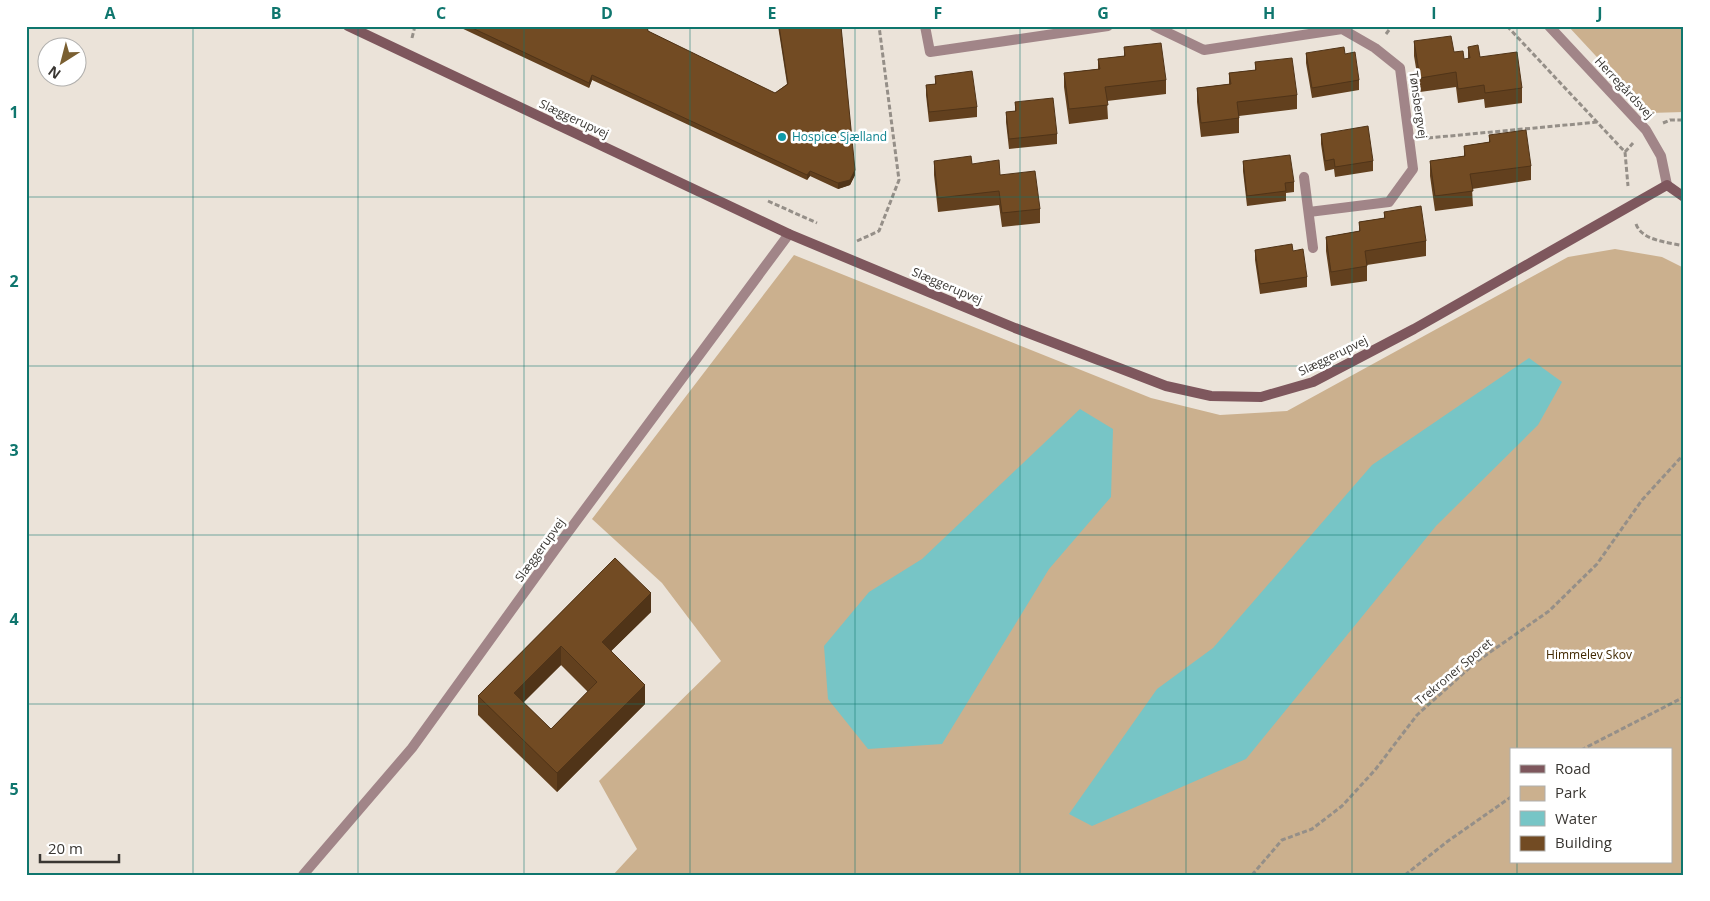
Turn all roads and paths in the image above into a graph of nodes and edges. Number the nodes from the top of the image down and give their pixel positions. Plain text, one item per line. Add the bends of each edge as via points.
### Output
1 (348, 26) edge
2 (879, 26) edge
3 (926, 26) edge
4 (1108, 26) edge
5 (1154, 26) edge
6 (1507, 26) edge
7 (1549, 26) edge
8 (1598, 122) junction
9 (1410, 140) junction
10 (1304, 177) dead end
11 (1667, 185) junction
12 (1684, 197) edge
13 (762, 198) dead end
14 (1630, 207) junction
15 (1309, 212) junction
16 (822, 226) dead end
17 (789, 234) junction
18 (849, 238) dead end
19 (1684, 246) edge
20 (1314, 248) dead end
21 (1684, 454) edge
22 (1684, 697) edge
23 (1586, 748) edge
24 (1510, 799) edge
25 (303, 875) edge
26 (1252, 875) edge
27 (1405, 875) edge

1 - 17 street, Slæggerupvej
2 - 18 path via 899,180 878,231 858,242
3 - 4 street via 930,52
5 - 9 street, Tønsbergvej via 1204,50 1342,29 1400,68
6 - 8 path
7 - 11 street, Herregårdsvej via 1646,130 1661,156
8 - 9 path
8 - 14 path via 1625,152
9 - 15 street, Tønsbergvej via 1413,169 1389,202
10 - 15 street
11 - 12 street
11 - 14 street, Slæggerupvej
13 - 16 path
14 - 17 street, Slæggerupvej via 1313,382 1261,397 1211,396 1166,386 1015,328
14 - 19 path via 1638,230 1647,237
15 - 20 street
17 - 25 street, Slæggerupvej via 412,748
21 - 26 path, Trekroner Sporet via 1642,500 1597,564 1550,611 1476,662 1417,715 1375,770 1342,806 1312,829 1282,840
22 - 23 path
24 - 27 path

